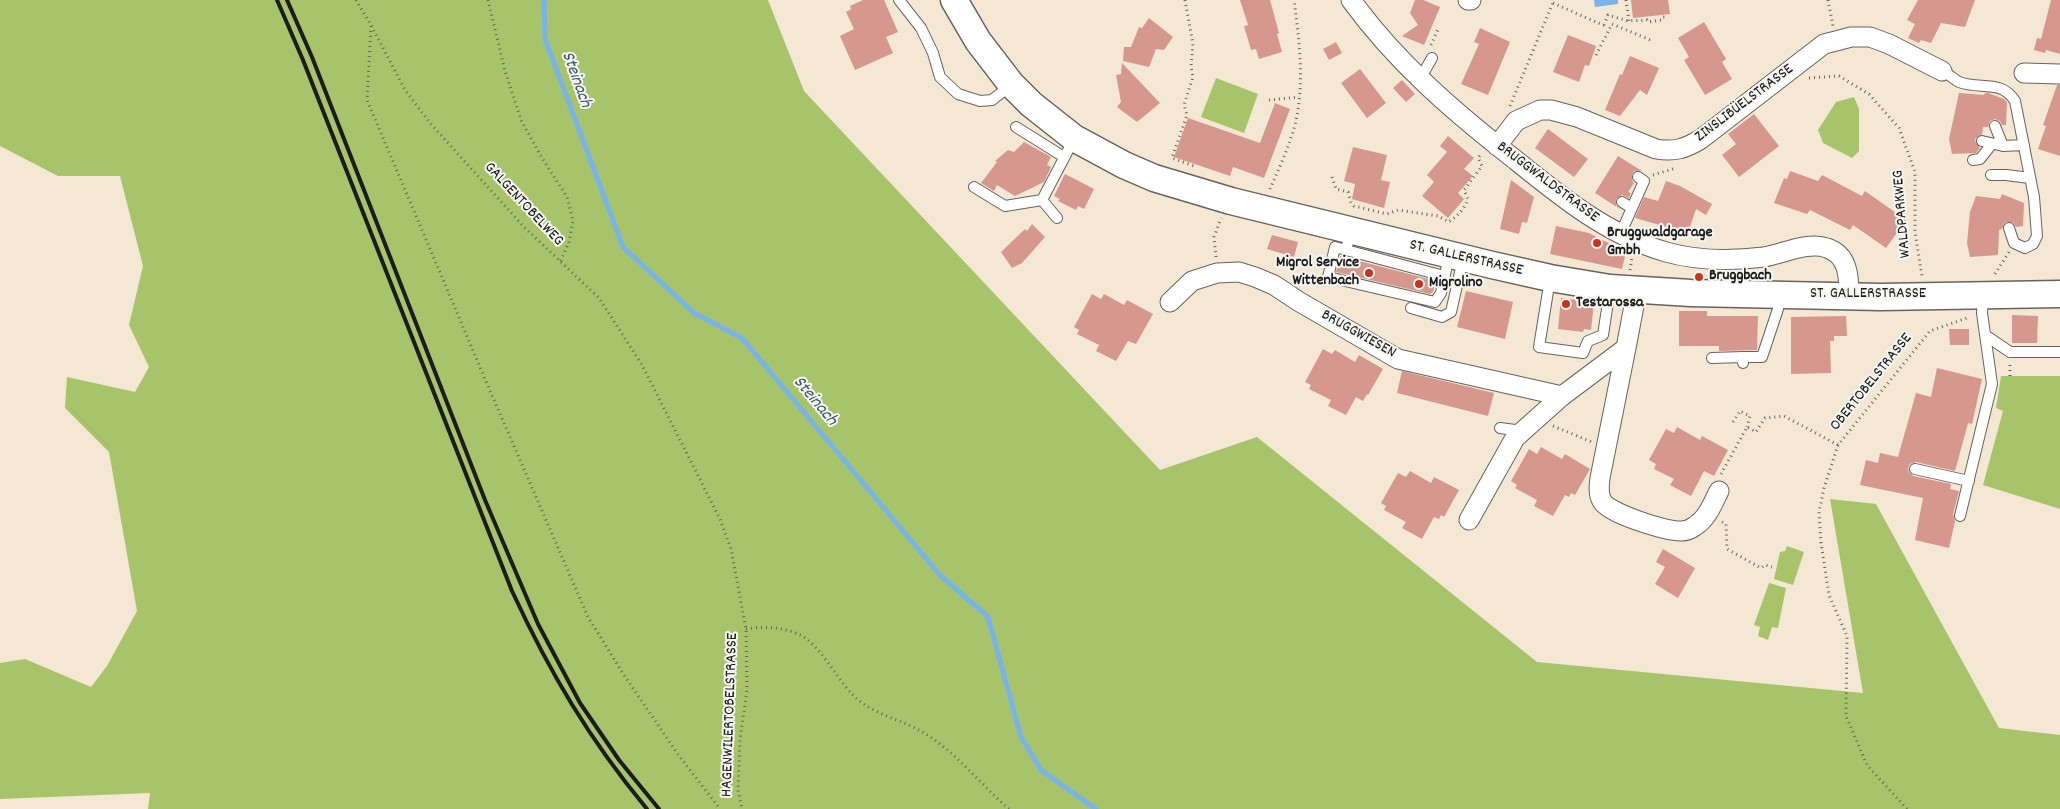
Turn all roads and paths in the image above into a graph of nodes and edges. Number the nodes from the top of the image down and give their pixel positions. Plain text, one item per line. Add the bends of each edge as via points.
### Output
1 (356, 0) edge
2 (488, 0) edge
3 (899, 0) edge
4 (954, 0) edge
5 (1185, 0) edge
6 (1294, 0) edge
7 (1351, 0) edge
8 (1626, 0) edge
9 (1828, 0) edge
10 (1553, 2) edge
11 (1668, 17) dead end
12 (1629, 21) junction
13 (371, 25) junction
14 (1604, 25) junction
15 (1610, 28) junction
16 (1654, 41) dead end
17 (1836, 41) junction
18 (1596, 55) dead end
19 (1432, 58) dead end
20 (1793, 67) junction
21 (1942, 71) joint
22 (2024, 73) dead end
23 (2060, 74) edge
24 (1420, 79) junction
25 (1011, 84) junction
26 (1299, 96) junction
27 (1269, 100) dead end
28 (1512, 102) dead end
29 (1995, 126) dead end
30 (1016, 127) dead end
31 (1982, 141) dead end
32 (1998, 145) junction
33 (2024, 145) junction
34 (1497, 146) junction
35 (1069, 148) junction
36 (1478, 158) dead end
37 (1973, 160) dead end
38 (1199, 168) dead end
39 (1991, 175) dead end
40 (1332, 177) dead end
41 (1638, 177) dead end
42 (2030, 178) junction
43 (974, 187) dead end
44 (1268, 196) dead end
45 (1042, 200) junction
46 (1622, 202) dead end
47 (1632, 208) junction
48 (1223, 213) dead end
49 (1057, 218) dead end
50 (2009, 228) dead end
51 (1620, 234) junction
52 (1348, 241) junction
53 (2014, 243) junction
54 (560, 262) junction
55 (1452, 263) junction
56 (1217, 273) junction
57 (1550, 278) junction
58 (1922, 281) dead end
59 (1610, 288) junction
60 (1636, 290) junction
61 (2060, 294) edge
62 (1780, 295) junction
63 (1849, 295) junction
64 (1985, 296) junction
65 (1170, 302) dead end
66 (1411, 308) dead end
67 (1985, 335) junction
68 (1626, 348) junction
69 (2060, 352) edge
70 (1712, 358) dead end
71 (1562, 396) junction
72 (1733, 422) dead end
73 (674, 425) joint
74 (1550, 426) dead end
75 (1747, 427) junction
76 (1500, 428) dead end
77 (1523, 431) junction
78 (1599, 445) dead end
79 (1838, 445) junction
80 (1915, 469) dead end
81 (1969, 481) junction
82 (1719, 491) joint
83 (1960, 516) dead end
84 (1469, 520) dead end
85 (1726, 524) dead end
86 (1772, 567) dead end
87 (746, 629) junction
88 (720, 809) edge
89 (742, 809) edge
90 (1009, 809) edge
91 (1907, 809) edge

1 - 13 path, GALGENTOBELWEG
2 - 54 path via 521,120 567,197 573,221 569,242
3 - 25 lane via 921,28 933,52 940,77 958,94 980,101 992,100
4 - 25 main road, ST. GALLERSTRASSE via 978,41
5 - 38 path via 1193,44 1193,77 1184,105 1187,115 1172,158
6 - 26 path via 1300,59
7 - 24 street, BRUGGWALDSTRASSE via 1379,37
8 - 12 path
9 - 17 path
10 - 14 path
10 - 28 path
11 - 12 path via 1648,22
12 - 14 path via 1608,15
13 - 54 path, GALGENTOBELWEG via 405,90 430,123
13 - 88 path via 367,100 588,617 640,698
14 - 15 path
15 - 16 path via 1612,24
15 - 18 path
17 - 20 street, ZINSLIBÜELSTRASSE via 1824,44
17 - 21 street, ZINSLIBÜELSTRASSE via 1870,37
19 - 24 lane
20 - 34 street, ZINSLIBÜELSTRASSE via 1701,140 1684,149 1656,149 1551,110 1540,110 1516,121
20 - 58 path, WALDPARKWEG via 1803,79 1839,76 1869,94 1900,128 1915,172 1915,232
21 - 33 lane via 1957,81 2003,88 2010,93
22 - 23 street
24 - 34 street, BRUGGWALDSTRASSE
25 - 35 main road, ST. GALLERSTRASSE
26 - 27 path
26 - 44 path via 1288,146
29 - 32 lane
30 - 35 lane
31 - 32 lane
32 - 33 lane
32 - 37 lane via 1980,159
33 - 42 lane
34 - 51 street, BRUGGWALDSTRASSE via 1568,202
35 - 45 lane
35 - 52 main road, ST. GALLERSTRASSE
36 - 40 path via 1482,166 1464,190 1468,199 1465,208 1449,222 1438,216 1398,210 1387,214 1354,206 1348,192 1336,189
39 - 42 lane
41 - 47 lane via 1644,181
42 - 53 lane via 2037,236 2033,244 2025,248
43 - 45 lane via 1004,206
45 - 49 lane
46 - 47 lane
47 - 51 lane
48 - 56 path via 1214,237
50 - 53 lane
51 - 63 street, BRUGGWALDSTRASSE via 1668,253 1710,259 1765,257 1818,246 1828,248 1837,253 1847,268
52 - 55 main road, ST. GALLERSTRASSE
52 - 55 lane via 1335,247 1328,277 1435,302
53 - 64 path
54 - 73 path, GALGENTOBELWEG via 599,298 642,365
55 - 57 main road, ST. GALLERSTRASSE
55 - 66 lane via 1451,312 1442,317
56 - 65 street, BRUGGWIESEN via 1192,281
56 - 71 street, BRUGGWIESEN via 1239,272 1274,285 1398,359
57 - 59 main road, ST. GALLERSTRASSE
57 - 59 lane via 1539,347 1583,353 1588,341 1603,335
59 - 60 main road, ST. GALLERSTRASSE
60 - 62 main road, ST. GALLERSTRASSE
60 - 68 street
61 - 64 main road, ST. GALLERSTRASSE
62 - 63 main road, ST. GALLERSTRASSE
62 - 70 lane via 1762,356 1743,360
63 - 64 main road, ST. GALLERSTRASSE
64 - 67 lane
64 - 79 path, OBERTOBELSTRASSE via 1930,331
67 - 69 lane via 2010,352
67 - 81 lane via 1992,384
68 - 71 street
68 - 82 street via 1600,478 1602,502 1619,513 1683,531 1702,522
71 - 77 street
72 - 75 path via 1740,410 1750,416
73 - 87 path, HAGENWILERTOBELSTRASSE via 720,519 731,549
74 - 78 path
75 - 79 path via 1756,432 1765,418 1784,416
75 - 82 path via 1719,479
76 - 77 lane
77 - 84 street via 1515,438
79 - 91 path, OBERTOBELSTRASSE via 1819,512 1829,595 1846,636 1846,716 1867,765
80 - 81 lane
81 - 83 lane
85 - 86 path via 1727,550 1761,568 1765,564
87 - 89 path, HAGENWILERTOBELSTRASSE via 747,690 738,790
87 - 90 path via 768,626 800,634 815,646 838,679 868,708 924,732 954,754

